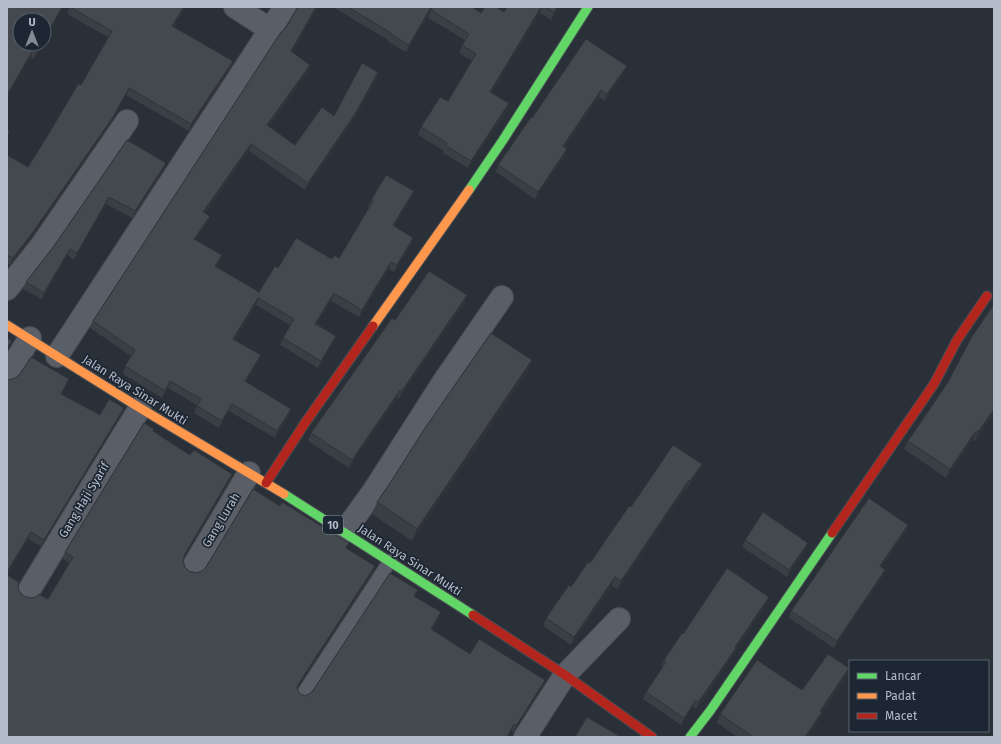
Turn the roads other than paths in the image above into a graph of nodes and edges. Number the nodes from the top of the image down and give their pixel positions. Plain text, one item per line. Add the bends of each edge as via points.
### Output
1 (235, 7) edge
2 (285, 7) edge
3 (585, 12) edge
4 (271, 30) junction
5 (127, 121) dead end
6 (7, 289) edge
7 (987, 296) dead end
8 (502, 297) dead end
9 (7, 324) edge
10 (30, 338) junction
11 (57, 356) junction
12 (7, 374) edge
13 (140, 408) junction
14 (257, 478) junction
15 (344, 532) junction
16 (390, 562) junction
17 (193, 568) dead end
18 (28, 592) dead end
19 (619, 618) dead end
20 (565, 675) junction
21 (303, 694) edge
22 (525, 737) edge
23 (652, 737) edge
24 (690, 737) edge

1 - 4 street
2 - 4 street
3 - 14 main road via 503,140 417,264 305,423
4 - 11 street
5 - 6 street via 41,246
7 - 24 main road via 957,340 934,384
8 - 15 street
9 - 10 main road, Jalan Raya Sinar Mukti / 10
10 - 11 main road, Jalan Raya Sinar Mukti / 10
10 - 12 street
11 - 13 main road, Jalan Raya Sinar Mukti / 10
13 - 14 main road, Jalan Raya Sinar Mukti / 10
13 - 18 street, Gang Haji Syarif
14 - 15 main road, Jalan Raya Sinar Mukti / 10
14 - 17 street, Gang Lurah
15 - 16 main road, Jalan Raya Sinar Mukti / 10
16 - 20 main road, Jalan Raya Sinar Mukti / 10
16 - 21 lane
19 - 20 street
20 - 22 street
20 - 23 main road, Jalan Raya Sinar Mukti / 10

